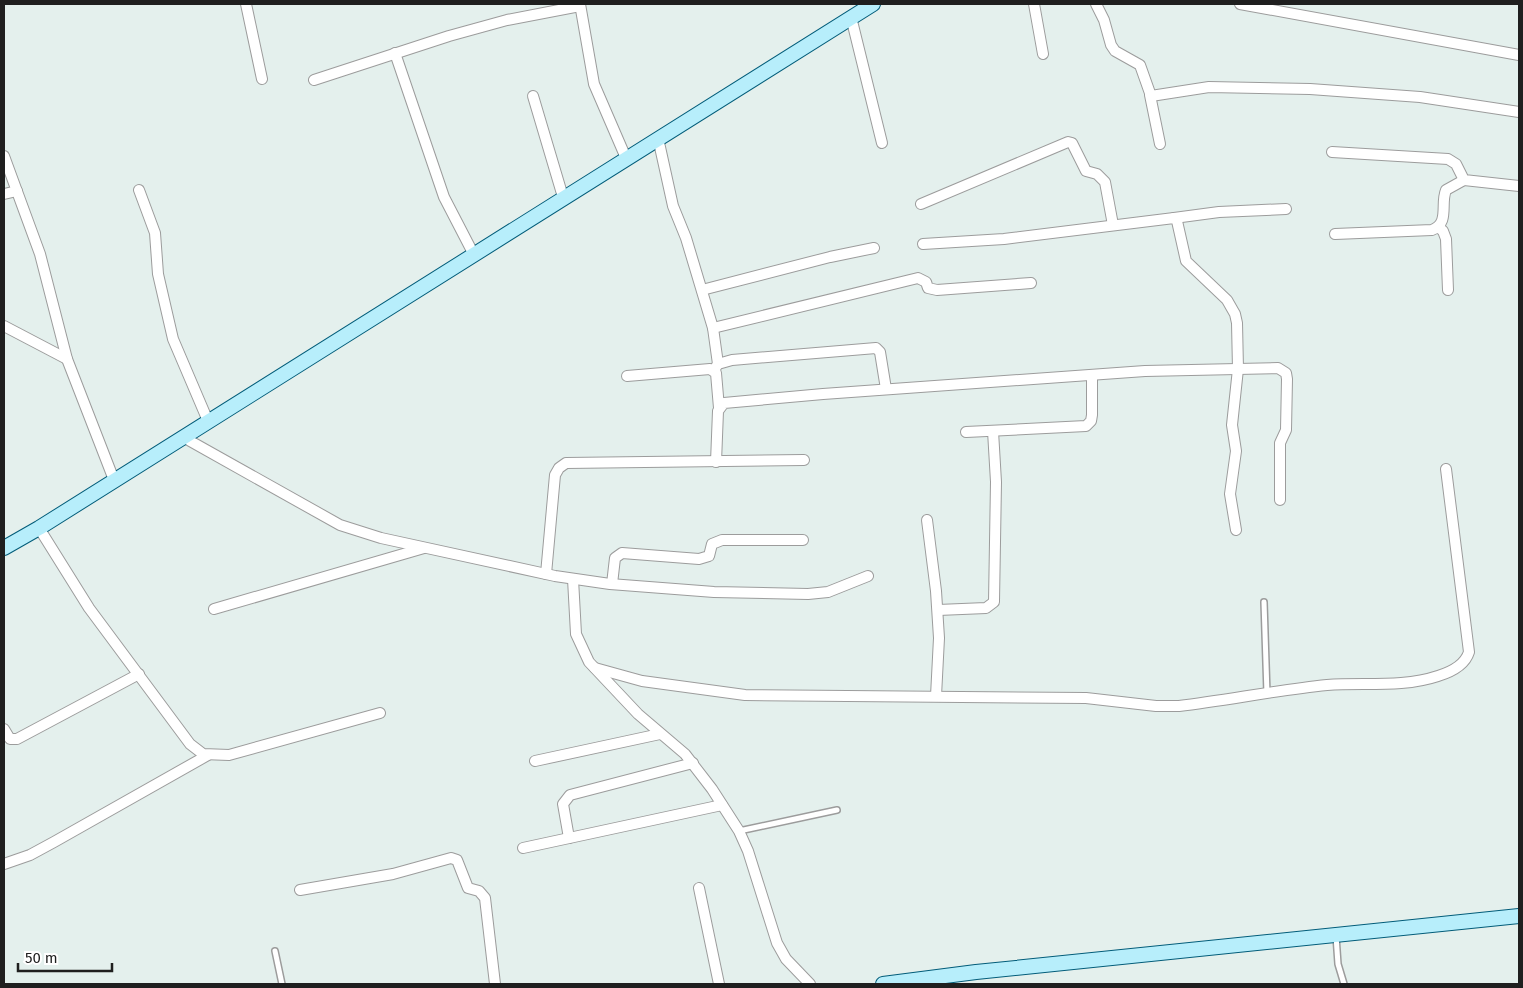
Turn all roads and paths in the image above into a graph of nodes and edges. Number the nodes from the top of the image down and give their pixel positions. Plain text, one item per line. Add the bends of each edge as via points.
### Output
1 (246, 4) edge
2 (873, 4) edge
3 (1034, 4) edge
4 (1096, 4) edge
5 (1240, 4) edge
6 (580, 5) edge
7 (851, 17) junction
8 (395, 54) junction
9 (1043, 54) dead end
10 (1519, 55) edge
11 (262, 79) dead end
12 (314, 80) dead end
13 (1150, 95) junction
14 (533, 96) dead end
15 (1519, 112) edge
16 (658, 138) junction
17 (882, 143) dead end
18 (1160, 144) dead end
19 (1332, 152) dead end
20 (4, 156) edge
21 (626, 158) junction
22 (1464, 180) junction
23 (1519, 186) edge
24 (139, 190) dead end
25 (16, 191) junction
26 (4, 194) edge
27 (563, 197) junction
28 (921, 204) dead end
29 (1286, 209) dead end
30 (1174, 218) junction
31 (1113, 224) junction
32 (1438, 227) junction
33 (1335, 234) dead end
34 (923, 244) dead end
35 (874, 248) dead end
36 (474, 253) junction
37 (1031, 283) dead end
38 (702, 290) junction
39 (1448, 290) dead end
40 (4, 326) edge
41 (713, 328) junction
42 (67, 358) junction
43 (716, 367) junction
44 (1238, 369) junction
45 (627, 376) dead end
46 (1092, 376) junction
47 (886, 389) junction
48 (719, 408) junction
49 (208, 421) junction
50 (993, 431) junction
51 (966, 432) dead end
52 (184, 436) junction
53 (804, 460) dead end
54 (716, 462) junction
55 (1446, 469) dead end
56 (114, 480) junction
57 (1280, 500) dead end
58 (927, 520) dead end
59 (39, 528) junction
60 (1236, 530) dead end
61 (803, 540) dead end
62 (428, 547) junction
63 (4, 548) edge
64 (546, 574) junction
65 (868, 576) dead end
66 (573, 579) junction
67 (612, 584) junction
68 (1264, 602) dead end
69 (214, 609) dead end
70 (938, 610) junction
71 (595, 668) junction
72 (139, 674) junction
73 (1267, 694) junction
74 (936, 696) junction
75 (380, 714) dead end
76 (4, 729) edge
77 (660, 734) junction
78 (208, 755) junction
79 (535, 761) dead end
80 (693, 763) junction
81 (722, 805) junction
82 (837, 810) dead end
83 (739, 831) junction
84 (569, 838) junction
85 (523, 848) dead end
86 (4, 864) edge
87 (699, 888) dead end
88 (300, 890) dead end
89 (1519, 916) edge
90 (1336, 935) junction
91 (275, 951) dead end
92 (282, 984) edge
93 (495, 984) edge
94 (719, 984) edge
95 (810, 984) edge
96 (883, 984) edge
97 (1344, 984) edge

1 - 11 street
2 - 7 main road
3 - 9 street
4 - 13 street via 1111,45 1140,65
5 - 10 street
6 - 8 street via 507,20
6 - 21 street via 594,84
7 - 16 main road
7 - 17 street
8 - 12 street
8 - 36 street via 444,197
13 - 15 street via 1154,97 1209,87 1310,89 1420,97
13 - 18 street
14 - 27 street
16 - 21 main road
16 - 38 street via 673,206
19 - 22 street via 1448,159 1456,164
20 - 25 street
21 - 27 main road
22 - 23 street
22 - 32 street via 1446,190 1443,218
24 - 49 street via 154,233 158,274 173,339
25 - 26 street
25 - 42 street via 40,254
27 - 36 main road
28 - 31 street via 1072,142 1083,168 1101,176 1105,182
29 - 30 street
30 - 31 street
30 - 44 street via 1186,261 1227,300 1235,314
31 - 34 street via 1004,239
32 - 33 street via 1432,230
32 - 39 street via 1446,238
35 - 38 street
36 - 49 main road
37 - 41 street via 937,290 928,288 926,282 918,278
38 - 41 street
40 - 42 street
41 - 43 street
42 - 56 street
43 - 45 street
43 - 47 street via 732,360 876,348 880,352
43 - 48 street
44 - 46 street via 1144,371
44 - 57 street via 1278,368 1286,373 1286,430 1280,443
44 - 60 street via 1232,425 1236,451 1230,494
46 - 47 street
46 - 50 street via 1092,415 1086,426
47 - 48 street via 724,403
48 - 54 street
49 - 52 main road
50 - 51 street
50 - 70 street via 996,482 994,602 986,608
52 - 56 main road
52 - 62 street via 340,525 381,538
53 - 54 street
54 - 64 street via 566,463 555,475
55 - 73 street via 1468,636 1466,660 1453,670 1421,680 1328,685
56 - 59 main road
58 - 70 street
59 - 63 main road
59 - 72 street via 89,608
61 - 67 street via 722,540 712,544 709,556 699,559 622,553 615,558
62 - 64 street
62 - 69 street
64 - 66 street
65 - 67 street via 828,592 808,594 714,592
66 - 67 street
66 - 71 street via 576,634
68 - 73 lane
70 - 74 street
71 - 74 street via 650,682 745,695
71 - 77 street
72 - 76 street via 17,739 8,737
72 - 78 street via 190,744
73 - 74 street via 1179,706 1086,698
75 - 78 street via 230,755
77 - 79 street
77 - 80 street
78 - 86 street via 30,855
80 - 81 street
80 - 84 street via 570,795 563,804
81 - 83 street
81 - 84 street
82 - 83 lane
83 - 95 street via 777,943
84 - 85 street
87 - 94 street
88 - 93 street via 393,874 451,858 457,860 468,888 479,891 485,898
89 - 90 main road
90 - 96 main road
90 - 97 lane via 1338,964
91 - 92 lane

